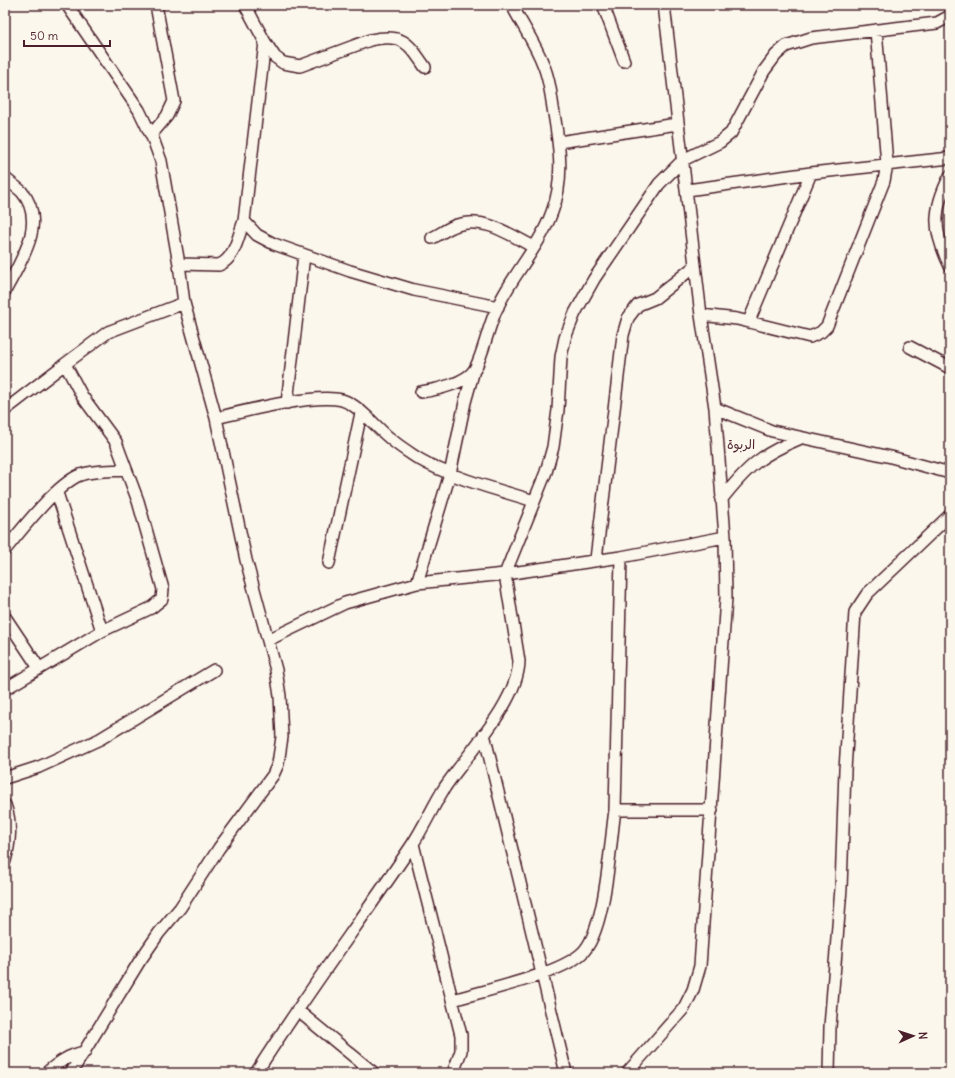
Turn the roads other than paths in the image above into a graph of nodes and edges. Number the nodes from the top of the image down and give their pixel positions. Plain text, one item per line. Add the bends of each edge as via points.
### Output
1 (67, 5) edge
2 (156, 5) edge
3 (245, 5) edge
4 (512, 5) edge
5 (603, 5) edge
6 (664, 5) edge
7 (950, 16) edge
8 (876, 30) junction
9 (265, 42) junction
10 (624, 61) dead end
11 (426, 67) dead end
12 (677, 124) junction
13 (151, 135) junction
14 (559, 142) junction
15 (950, 158) edge
16 (683, 160) junction
17 (887, 164) junction
18 (811, 173) junction
19 (950, 176) edge
20 (5, 178) edge
21 (687, 190) junction
22 (244, 221) junction
23 (432, 238) dead end
24 (534, 247) junction
25 (304, 255) junction
26 (179, 264) junction
27 (695, 266) junction
28 (950, 266) edge
29 (5, 292) edge
30 (184, 303) junction
31 (498, 306) junction
32 (701, 315) junction
33 (749, 322) junction
34 (910, 347) dead end
35 (65, 364) junction
36 (950, 368) edge
37 (474, 370) junction
38 (421, 392) dead end
39 (287, 403) junction
40 (715, 408) junction
41 (5, 410) edge
42 (361, 413) junction
43 (216, 418) junction
44 (801, 438) junction
45 (126, 470) junction
46 (950, 473) edge
47 (450, 474) junction
48 (57, 492) junction
49 (721, 500) junction
50 (534, 501) junction
51 (950, 515) edge
52 (725, 537) junction
53 (5, 550) edge
54 (621, 557) junction
55 (596, 559) junction
56 (329, 563) dead end
57 (505, 574) junction
58 (416, 583) junction
59 (5, 617) edge
60 (102, 631) junction
61 (268, 640) junction
62 (39, 668) junction
63 (214, 670) dead end
64 (5, 689) edge
65 (484, 734) junction
66 (5, 778) edge
67 (5, 805) edge
68 (615, 810) junction
69 (712, 810) junction
70 (413, 844) junction
71 (5, 861) edge
72 (543, 973) junction
73 (453, 1000) junction
74 (297, 1010) junction
75 (85, 1052) junction
76 (46, 1073) edge
77 (71, 1073) edge
78 (256, 1073) edge
79 (374, 1073) edge
80 (453, 1073) edge
81 (566, 1073) edge
82 (627, 1073) edge
83 (829, 1073) edge

1 - 13 street via 139,110
2 - 13 street via 174,101 170,111
3 - 9 street
4 - 14 street via 543,64 549,83
5 - 10 street
6 - 12 street
7 - 8 street via 937,23
8 - 16 street via 811,38 786,46 764,71 731,133 720,142
8 - 17 street
9 - 11 street via 275,57 283,63 300,66 370,40 399,39 409,44
9 - 22 street
12 - 14 street
12 - 16 street
13 - 26 street via 161,161
14 - 24 street via 558,195 552,214
15 - 17 street
16 - 21 street
16 - 50 street via 642,206 575,313 561,357 553,448
17 - 18 street
17 - 33 street via 884,181 860,246 827,326 810,337
18 - 21 street
18 - 33 street
19 - 28 street via 940,195 937,211 938,238
20 - 29 street via 22,192 28,201 33,227 28,245
21 - 27 street
22 - 25 street via 265,240
22 - 26 street via 232,253 225,263
23 - 24 street via 456,225 477,222 490,224
24 - 31 street
25 - 31 street via 414,290
25 - 39 street
26 - 30 street
27 - 32 street
27 - 55 street via 654,298 638,305 628,318 623,335
30 - 35 street via 108,332
30 - 43 street
31 - 37 street
32 - 33 street
32 - 40 street
34 - 36 street
35 - 41 street
35 - 45 street via 82,396 116,442
37 - 38 street via 448,387
37 - 47 street
39 - 42 street via 332,399 351,404
39 - 43 street
40 - 44 street via 772,431
40 - 49 street
42 - 47 street via 420,460
42 - 56 street
43 - 61 street via 246,560
44 - 46 street via 891,457
44 - 49 street via 775,449 758,460 742,473
45 - 48 street via 91,472 79,476
45 - 60 street via 138,501 163,595 160,602 151,608
47 - 50 street
47 - 58 street
48 - 53 street
48 - 60 street
49 - 52 street
50 - 57 street
51 - 83 street via 867,594 855,612
52 - 54 street
52 - 69 street via 726,598
54 - 55 street
54 - 68 street
55 - 57 street
57 - 58 street
57 - 65 street via 519,661 518,673 515,684
58 - 61 street via 345,603
59 - 62 street
60 - 62 street
61 - 75 street via 280,696 282,737 278,764 273,775 219,848 180,908 139,962
62 - 64 street
63 - 66 street via 100,739 46,764
65 - 70 street via 445,787
65 - 72 street
67 - 71 street via 10,831
68 - 69 street
68 - 72 street via 602,906 592,940 582,954
69 - 82 street via 700,966 693,990 684,1008
70 - 73 street
70 - 74 street
72 - 73 street
72 - 81 street
73 - 80 street via 461,1035 461,1051
74 - 78 street
74 - 79 street
75 - 76 street via 64,1058
75 - 77 street

